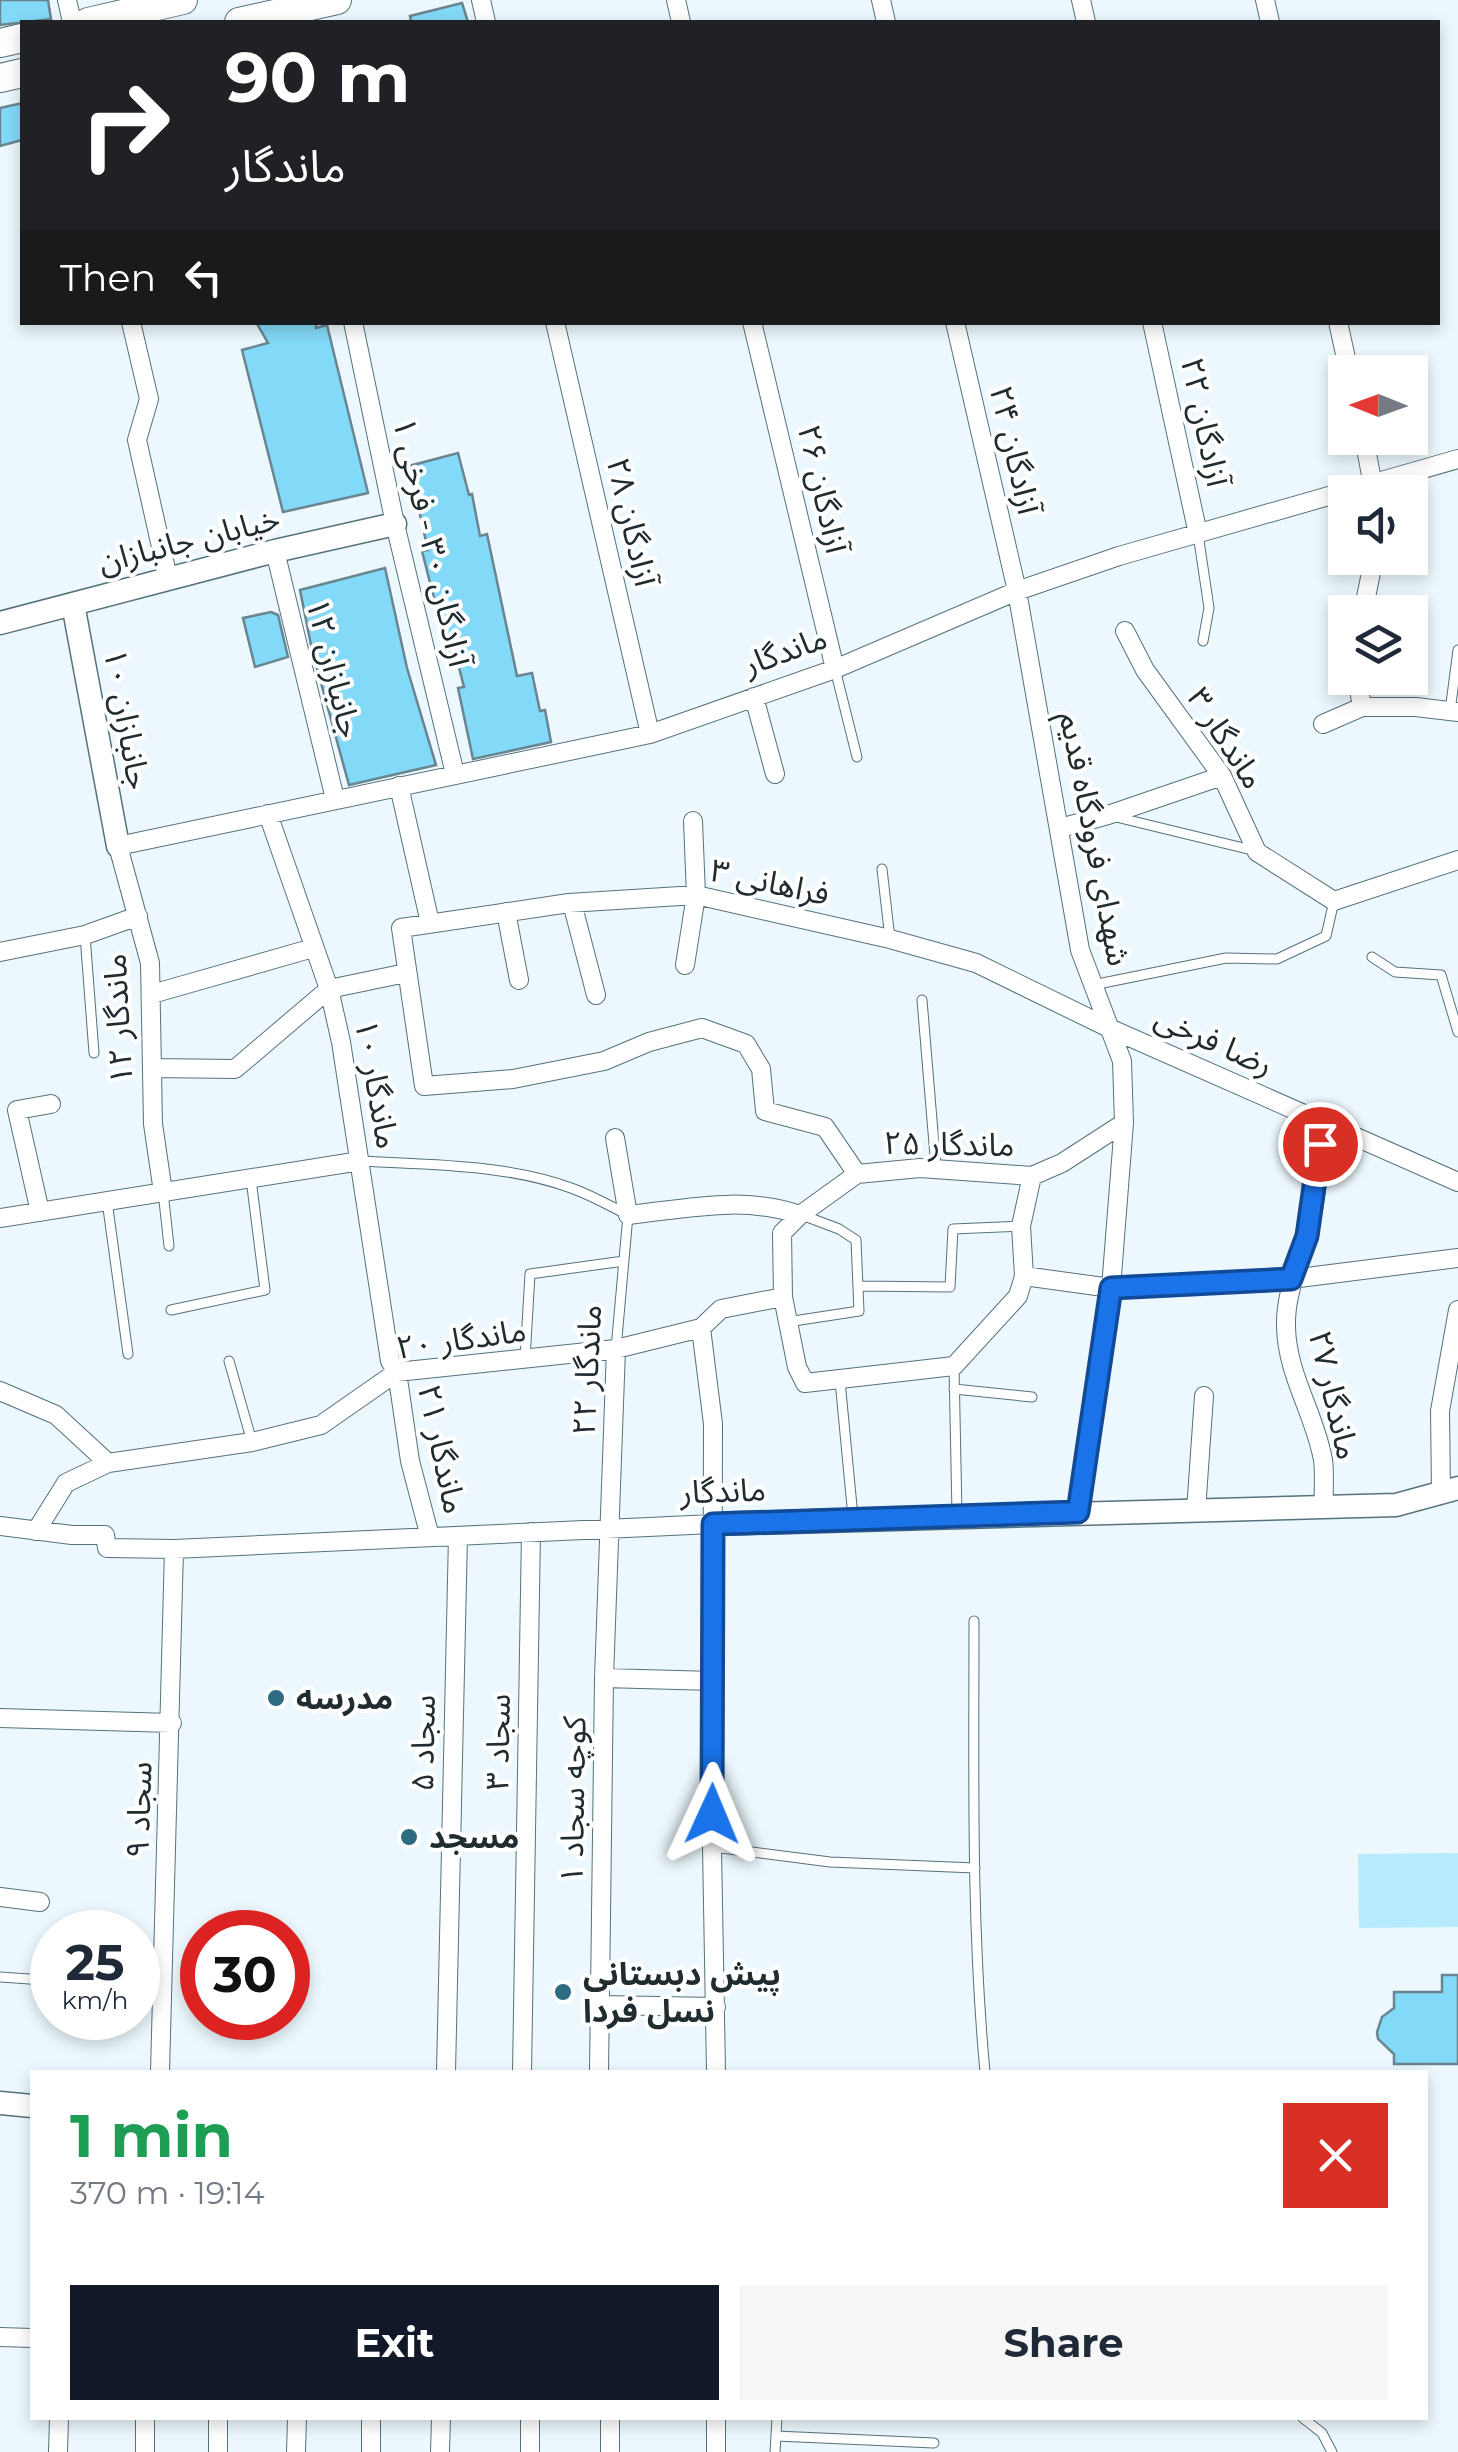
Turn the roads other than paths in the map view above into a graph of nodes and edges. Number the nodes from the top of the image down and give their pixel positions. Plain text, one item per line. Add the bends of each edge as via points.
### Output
1 (183, 0) edge
2 (337, 0) edge
3 (288, 17) edge
4 (97, 20) edge
5 (259, 20) edge
6 (131, 325) edge
7 (353, 325) edge
8 (556, 325) edge
9 (753, 325) edge
10 (956, 325) edge
11 (1153, 325) edge
12 (1339, 325) edge
13 (1345, 355) edge
14 (1458, 459) edge
15 (1410, 475) edge
16 (1328, 499) edge
17 (395, 524) junction
18 (1198, 534) junction
19 (275, 551) junction
20 (168, 578) junction
21 (1017, 591) junction
22 (73, 604) junction
23 (0, 623) edge
24 (1125, 632) dead end
25 (1203, 640) dead end
26 (1458, 650) edge
27 (835, 669) junction
28 (1360, 695) edge
29 (754, 697) junction
30 (1362, 706) junction
31 (1454, 712) edge
32 (1322, 724) dead end
33 (650, 734) junction
34 (857, 757) dead end
35 (456, 774) junction
36 (775, 774) dead end
37 (1222, 776) junction
38 (399, 786) junction
39 (334, 798) junction
40 (268, 814) junction
41 (1108, 815) junction
42 (692, 821) dead end
43 (1060, 828) junction
44 (118, 846) junction
45 (1257, 852) junction
46 (1458, 860) edge
47 (882, 870) dead end
48 (696, 895) junction
49 (1334, 901) junction
50 (572, 903) junction
51 (506, 912) junction
52 (138, 916) junction
53 (430, 923) junction
54 (85, 935) junction
55 (890, 939) junction
56 (313, 948) junction
57 (0, 952) edge
58 (1372, 956) dead end
59 (685, 965) dead end
60 (406, 973) junction
61 (519, 980) dead end
62 (1093, 985) junction
63 (330, 990) junction
64 (152, 994) junction
65 (596, 995) dead end
66 (922, 1000) dead end
67 (1110, 1028) junction
68 (1458, 1032) edge
69 (94, 1053) dead end
70 (152, 1068) junction
71 (52, 1104) dead end
72 (1322, 1122) junction
73 (1124, 1123) junction
74 (615, 1138) dead end
75 (360, 1161) junction
76 (936, 1168) junction
77 (857, 1174) junction
78 (1032, 1176) junction
79 (251, 1179) junction
80 (1458, 1182) edge
81 (163, 1192) junction
82 (107, 1202) junction
83 (40, 1212) junction
84 (800, 1214) junction
85 (628, 1216) junction
86 (0, 1218) edge
87 (1020, 1226) junction
88 (169, 1246) dead end
89 (1458, 1258) edge
90 (624, 1261) junction
91 (1024, 1276) junction
92 (1291, 1279) junction
93 (858, 1286) junction
94 (1111, 1288) junction
95 (783, 1297) junction
96 (170, 1310) dead end
97 (1458, 1310) edge
98 (787, 1322) junction
99 (701, 1328) junction
100 (616, 1349) junction
101 (128, 1354) dead end
102 (525, 1359) junction
103 (228, 1362) dead end
104 (954, 1366) junction
105 (396, 1372) junction
106 (840, 1381) junction
107 (954, 1389) junction
108 (0, 1390) edge
109 (1204, 1396) dead end
110 (1032, 1397) dead end
111 (252, 1442) junction
112 (108, 1463) junction
113 (1450, 1490) edge
114 (1324, 1507) junction
115 (1196, 1510) junction
116 (1078, 1512) junction
117 (957, 1517) junction
118 (853, 1519) junction
119 (713, 1524) junction
120 (0, 1526) edge
121 (609, 1528) junction
122 (36, 1531) junction
123 (531, 1532) junction
124 (430, 1536) junction
125 (458, 1536) junction
126 (174, 1549) junction
127 (974, 1621) dead end
128 (604, 1678) junction
129 (714, 1682) junction
130 (0, 1718) edge
131 (172, 1723) junction
132 (712, 1847) junction
133 (974, 1868) junction
134 (0, 1897) edge
135 (40, 1902) dead end
136 (0, 1977) edge
137 (30, 1979) edge
138 (600, 2006) junction
139 (716, 2007) junction
140 (160, 2070) edge
141 (446, 2070) edge
142 (522, 2070) edge
143 (599, 2070) edge
144 (716, 2070) edge
145 (985, 2070) edge
146 (0, 2103) edge
147 (30, 2106) edge
148 (0, 2337) edge
149 (30, 2338) edge
150 (59, 2420) edge
151 (146, 2420) edge
152 (218, 2420) edge
153 (297, 2420) edge
154 (372, 2420) edge
155 (441, 2420) edge
156 (530, 2420) edge
157 (610, 2420) edge
158 (716, 2420) edge
159 (777, 2420) edge
160 (1306, 2420) edge
161 (776, 2436) junction
162 (934, 2443) dead end
163 (58, 2452) edge
164 (145, 2452) edge
165 (218, 2452) edge
166 (296, 2452) edge
167 (371, 2452) edge
168 (440, 2452) edge
169 (530, 2452) edge
170 (610, 2452) edge
171 (716, 2452) edge
172 (776, 2452) edge
173 (1332, 2452) edge

1 - 4 main road
2 - 3 main road
3 - 5 main road
6 - 20 street via 149,400 137,440
7 - 17 street, آزادگان ۳۰ - فرخی ۱
8 - 33 street, آزادگان ۲۸
9 - 27 street, آزادگان ۲۶
10 - 21 street, آزادگان ۲۴
11 - 18 street, آزادگان ۲۲
12 - 13 street
14 - 15 street, ماندگار
16 - 18 street, ماندگار
17 - 19 street, خیابان جانبازان
17 - 35 street, آزادگان ۳۰ - فرخی ۱
18 - 21 street, ماندگار
18 - 25 lane via 1209,608
19 - 20 street, خیابان جانبازان
19 - 39 street, جانبازان ۱۲
20 - 22 street, خیابان جانبازان
21 - 27 street, ماندگار
21 - 43 street, شهدای فرودگاه قدیم
22 - 23 street, خیابان جانبازان
22 - 44 street, جانبازان ۱۰
24 - 37 street, ماندگار ۳
26 - 31 lane
27 - 29 street, ماندگار
27 - 34 lane
28 - 30 street
29 - 33 street, ماندگار
29 - 36 street
30 - 31 street
30 - 32 street
33 - 35 street, ماندگار
35 - 38 street, ماندگار
37 - 41 street
37 - 45 street, ماندگار ۳
38 - 39 street, ماندگار
38 - 53 street
39 - 40 street, ماندگار
40 - 44 street, ماندگار
40 - 56 street, ماندگار ۱۰
41 - 43 street
41 - 45 lane
42 - 48 street
43 - 62 street, شهدای فرودگاه قدیم via 1080,950
44 - 52 street, ماندگار ۱۲
45 - 49 street
46 - 49 street
47 - 55 lane
48 - 50 street, فراهانی ۳
48 - 55 street, فراهانی ۳
48 - 59 street
49 - 62 lane via 1326,936 1277,959 1226,958
50 - 51 street, فراهانی ۳
50 - 65 street
51 - 53 street, فراهانی ۳
51 - 61 street
52 - 54 street
52 - 64 street, ماندگار ۱۲
53 - 60 street, فراهانی ۳ via 401,928
54 - 57 street
54 - 69 lane
55 - 67 street, فراهانی ۳ via 976,964
56 - 63 street, ماندگار ۱۰
56 - 64 street
58 - 68 lane via 1395,972 1441,974
60 - 63 street
60 - 77 street via 424,1086 512,1079 604,1061 702,1028 746,1044 762,1069 765,1110 825,1127
62 - 67 street, شهدای فرودگاه قدیم
63 - 70 street via 235,1069
63 - 75 street, ماندگار ۱۰
64 - 70 street, ماندگار ۱۲
66 - 76 lane
67 - 72 street, رضا فرخی
67 - 73 street, شهدای فرودگاه قدیم via 1122,1061
70 - 81 street, ماندگار ۱۲
71 - 83 street via 17,1110
72 - 80 street, رضا فرخی
72 - 92 street, ماندگار ۲۷ via 1307,1236
73 - 78 street
73 - 94 street, شهدای فرودگاه قدیم
74 - 85 street
75 - 79 street
75 - 85 lane via 521,1176 570,1188
75 - 105 street, ماندگار ۱۰
76 - 77 street, ماندگار ۲۵
76 - 78 street, ماندگار ۲۵
77 - 84 street
78 - 87 street, ماندگار ۲۵
79 - 81 street
79 - 96 lane via 265,1290
81 - 82 street
81 - 88 lane
82 - 83 street
82 - 101 lane
83 - 86 street
84 - 85 street via 722,1203
84 - 93 lane via 856,1240
84 - 95 street via 782,1234
85 - 90 lane, ماندگار ۲۲
87 - 91 street, ماندگار ۲۵
87 - 93 lane via 953,1230 950,1288
89 - 92 street
90 - 100 lane, ماندگار ۲۲
90 - 102 lane via 530,1274
91 - 94 street
91 - 104 street via 1018,1296
92 - 94 street
92 - 114 street, ماندگار ۲۷ via 1286,1326 1293,1376 1323,1462
93 - 98 lane via 859,1311
94 - 116 street, شهدای فرودگاه قدیم
95 - 98 street
95 - 99 street, ماندگار ۲۰ via 721,1309
97 - 113 street via 1440,1411
98 - 106 street via 805,1383
99 - 100 street, ماندگار ۲۰
99 - 119 street via 713,1424
100 - 102 street, ماندگار ۲۰
100 - 121 street, ماندگار ۲۲
102 - 105 street, ماندگار ۲۰
103 - 111 lane
104 - 106 street
104 - 107 lane
105 - 111 street, ماندگار ۲۰ via 321,1425
105 - 124 street, ماندگار ۲۱
106 - 118 lane
107 - 110 lane
107 - 117 lane
108 - 112 street via 56,1415
109 - 115 street
111 - 112 street, ماندگار ۲۰
112 - 122 street, ماندگار ۲۰ via 66,1483
113 - 114 street, ماندگار via 1396,1505
114 - 115 street, ماندگار
115 - 116 street, ماندگار
116 - 117 street, ماندگار
117 - 118 street, ماندگار
118 - 119 street, ماندگار
119 - 121 street, ماندگار
119 - 129 street
120 - 122 street, ماندگار
121 - 123 street, ماندگار
121 - 128 street, کوچه سجاد ۱
122 - 126 street, ماندگار via 105,1535 107,1548
123 - 125 street, ماندگار
123 - 142 street, سجاد ۳
124 - 125 street, ماندگار
124 - 126 street, ماندگار
125 - 141 street, سجاد ۵
126 - 131 street, سجاد ۹
127 - 133 lane
128 - 129 street
128 - 138 street, کوچه سجاد ۱
129 - 132 street
130 - 131 street
131 - 140 street, سجاد ۹
132 - 133 lane via 830,1862
132 - 139 street
133 - 145 lane
134 - 135 street
136 - 137 lane
138 - 139 street
138 - 143 street, کوچه سجاد ۱
139 - 144 street
146 - 147 street
148 - 149 street
150 - 163 street
151 - 164 street
152 - 165 street
153 - 166 street
154 - 167 street
155 - 168 street
156 - 169 street
157 - 170 street
158 - 171 street
159 - 161 lane
160 - 173 lane
161 - 162 lane
161 - 172 lane

